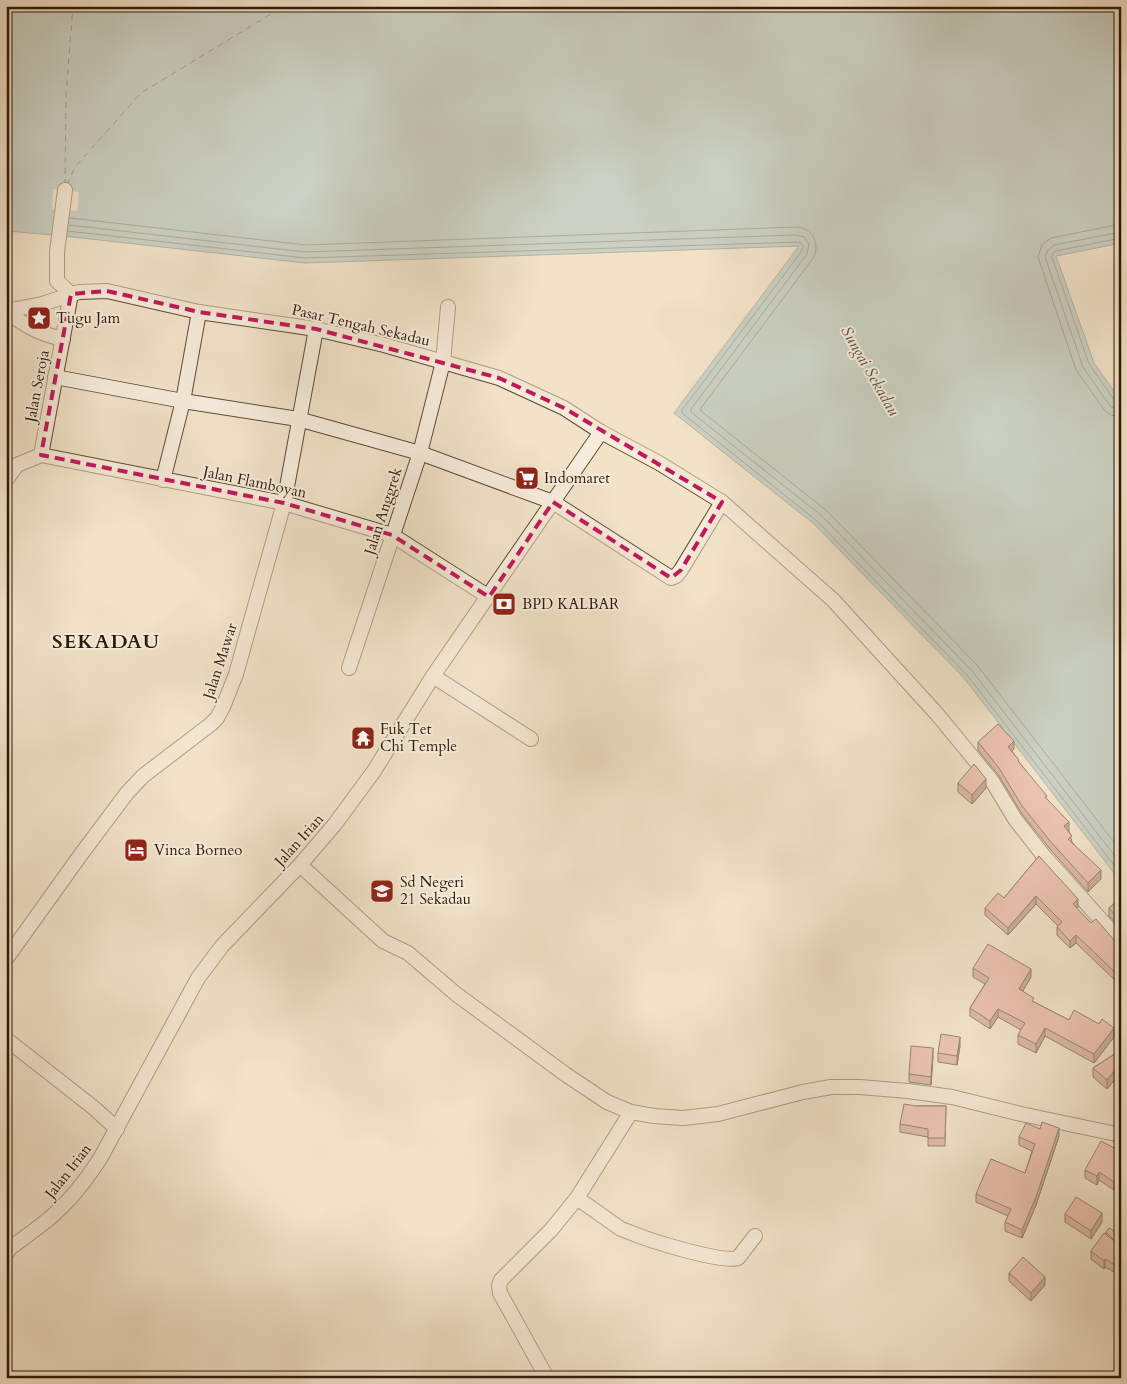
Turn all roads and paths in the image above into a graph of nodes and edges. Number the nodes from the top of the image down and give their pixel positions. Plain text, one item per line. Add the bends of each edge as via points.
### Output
1 (65, 190) dead end
2 (71, 294) junction
3 (448, 307) dead end
4 (6, 311) edge
5 (199, 312) junction
6 (316, 329) junction
7 (63, 339) junction
8 (443, 362) junction
9 (55, 376) junction
10 (184, 401) junction
11 (298, 419) junction
12 (601, 432) junction
13 (420, 453) junction
14 (41, 455) junction
15 (6, 480) edge
16 (164, 480) junction
17 (554, 502) junction
18 (722, 502) junction
19 (284, 503) junction
20 (392, 535) junction
21 (489, 597) junction
22 (349, 668) dead end
23 (434, 676) junction
24 (531, 739) dead end
25 (300, 865) junction
26 (1121, 942) edge
27 (6, 959) edge
28 (6, 1039) edge
29 (631, 1112) junction
30 (117, 1129) junction
31 (1121, 1135) edge
32 (577, 1198) junction
33 (755, 1236) dead end
34 (8, 1249) edge
35 (546, 1378) edge

1 - 2 street via 57,252 57,281
2 - 4 street, Pasar Tengah Sekadau
2 - 5 street, Pasar Tengah Sekadau via 107,291
2 - 7 street, Jalan Seroja
3 - 8 street, Jalan Anggrek
4 - 7 street via 32,329
5 - 6 street, Pasar Tengah Sekadau
5 - 10 street
6 - 8 street, Pasar Tengah Sekadau
6 - 11 street, Jalan Mawar
7 - 9 street, Jalan Seroja
8 - 12 street, Pasar Tengah Sekadau via 499,378 564,408
8 - 13 street, Jalan Anggrek
9 - 10 street
9 - 14 street, Jalan Seroja
10 - 11 street
10 - 16 street
11 - 13 street
11 - 19 street, Jalan Mawar
12 - 17 street, Jalan Irian
12 - 18 street, Pasar Tengah Sekadau
13 - 17 street
13 - 20 street, Jalan Anggrek
14 - 15 street via 17,465
14 - 16 street, Jalan Flamboyan
16 - 19 street, Jalan Flamboyan
17 - 18 street via 671,578 681,570
17 - 21 street, Jalan Irian
18 - 26 street, Pasar Tengah Sekadau via 833,600 897,668 992,781 1015,819 1043,855
19 - 20 street, Jalan Flamboyan
19 - 27 street, Jalan Mawar via 236,674 217,718 143,776 127,793
20 - 21 street, Jalan Flamboyan
20 - 22 street, Jalan Anggrek
21 - 23 street, Jalan Irian
23 - 24 street
23 - 25 street, Jalan Irian via 374,771 336,824
25 - 29 street via 382,942 408,953 456,994 565,1074 608,1102
25 - 30 street, Jalan Irian via 208,962
28 - 30 street
29 - 31 street via 683,1118 718,1114 831,1087 860,1087 952,1097
29 - 32 street
30 - 34 street, Jalan Irian via 72,1197 52,1217
32 - 33 street via 629,1232 709,1256 738,1258
32 - 35 street via 499,1286

